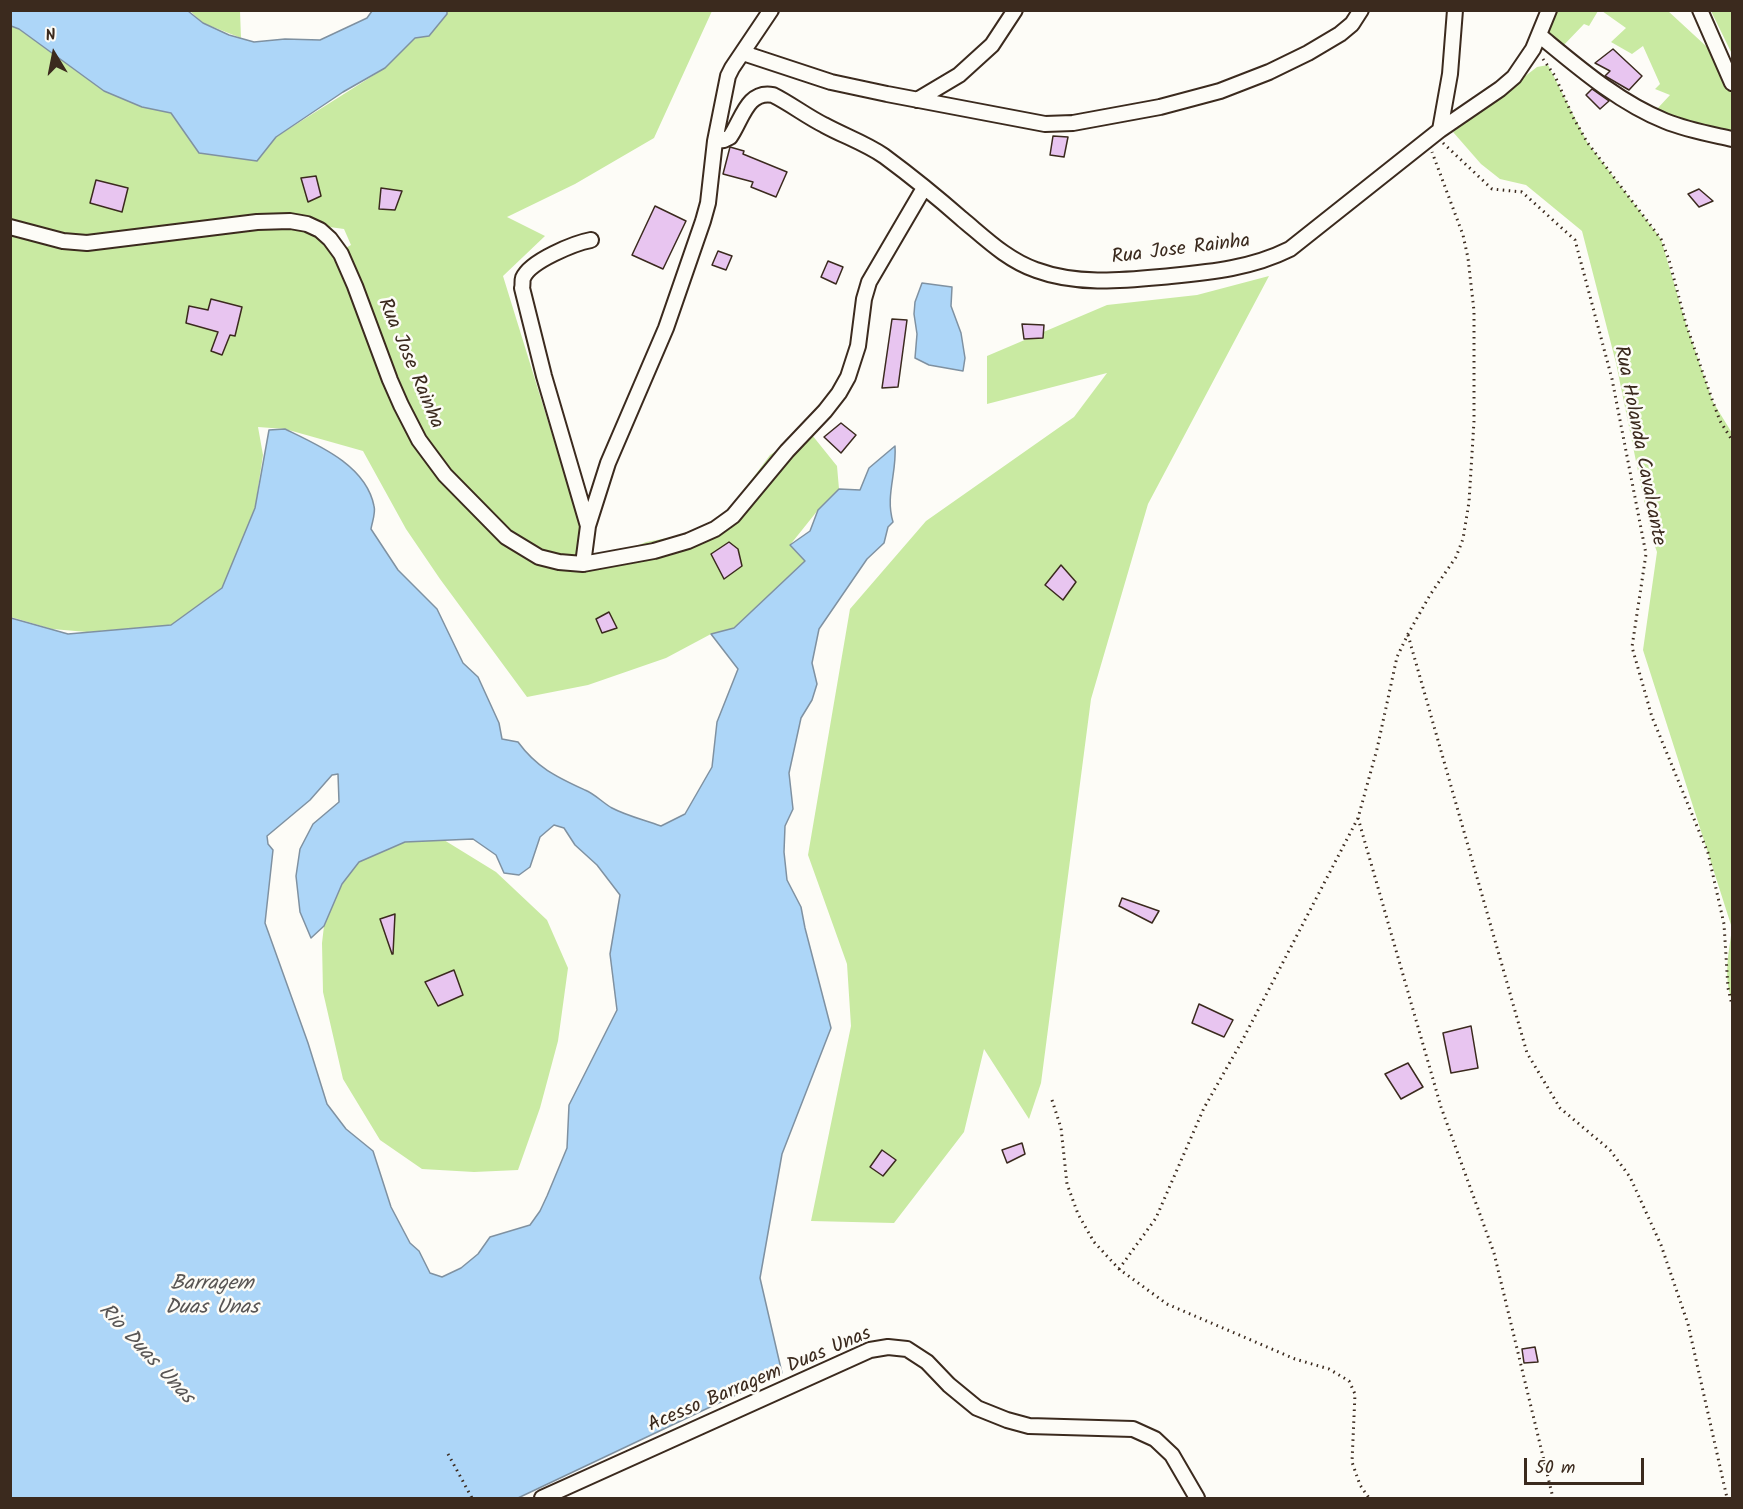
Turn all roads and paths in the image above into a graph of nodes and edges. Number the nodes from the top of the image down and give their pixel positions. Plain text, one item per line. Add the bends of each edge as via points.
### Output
1 (771, 10) edge
2 (1015, 10) edge
3 (1361, 10) edge
4 (1455, 10) edge
5 (1549, 10) edge
6 (1700, 10) edge
7 (1539, 35) junction
8 (1533, 49) junction
9 (743, 53) junction
10 (1732, 83) edge
11 (917, 100) junction
12 (1434, 135) junction
13 (1732, 139) edge
14 (715, 141) junction
15 (924, 188) junction
16 (10, 227) edge
17 (591, 240) dead end
18 (1732, 440) edge
19 (588, 526) junction
20 (583, 564) junction
21 (1408, 634) junction
22 (1358, 818) junction
23 (1732, 1005) edge
24 (1052, 1100) dead end
25 (1119, 1269) junction
26 (448, 1454) dead end
27 (472, 1498) edge
28 (542, 1498) edge
29 (1197, 1498) edge
30 (1369, 1498) edge
31 (1553, 1498) edge
32 (1726, 1498) edge

1 - 9 street
2 - 11 street via 993,45 959,75
3 - 11 street via 1340,34 1269,72 1220,91 1103,119 1045,124
4 - 12 street via 1450,74
5 - 7 street, Rua Jose Rainha
6 - 10 street
7 - 8 street, Rua Jose Rainha
7 - 13 street via 1642,111 1686,128
8 - 12 street, Rua Jose Rainha via 1514,77
8 - 18 path via 1551,70 1587,142 1661,239 1720,421
9 - 11 street via 831,82
9 - 14 street via 728,76
12 - 15 street, Rua Jose Rainha via 1290,249 1239,267 1166,276 1091,280 1035,270 997,249
12 - 21 path via 1468,258 1474,311 1474,421 1463,539
12 - 23 path, Rua Holanda Cavalcante via 1492,189 1522,192 1575,240 1612,379 1646,554 1632,647 1652,717 1708,854 1724,924
14 - 15 street, Rua Jose Rainha via 730,137 750,102 765,93 870,146
14 - 19 street via 703,221 662,338 608,464
15 - 20 street, Rua Jose Rainha via 869,282 858,346 839,393 733,516 716,529 688,541
16 - 20 street, Rua Jose Rainha via 87,243 257,222 307,224 320,230 341,254 406,414 419,440 445,475 506,537 539,557
17 - 19 street via 562,249 529,270 522,288 543,376
19 - 20 street
21 - 22 path via 1397,657
21 - 32 path via 1527,1053 1560,1108 1610,1150 1630,1177 1656,1235 1689,1324
22 - 25 path via 1204,1108 1156,1218
22 - 31 path via 1441,1107 1494,1253
24 - 25 path via 1061,1128 1067,1184 1078,1214 1094,1242
25 - 30 path via 1167,1304 1295,1359 1329,1369 1349,1382 1355,1394 1352,1462
26 - 27 path
28 - 29 street, Acesso Barragem Duas Unas via 870,1350 888,1347 907,1349 927,1362 976,1408 1007,1420 1029,1426 1133,1428 1155,1439 1172,1455

